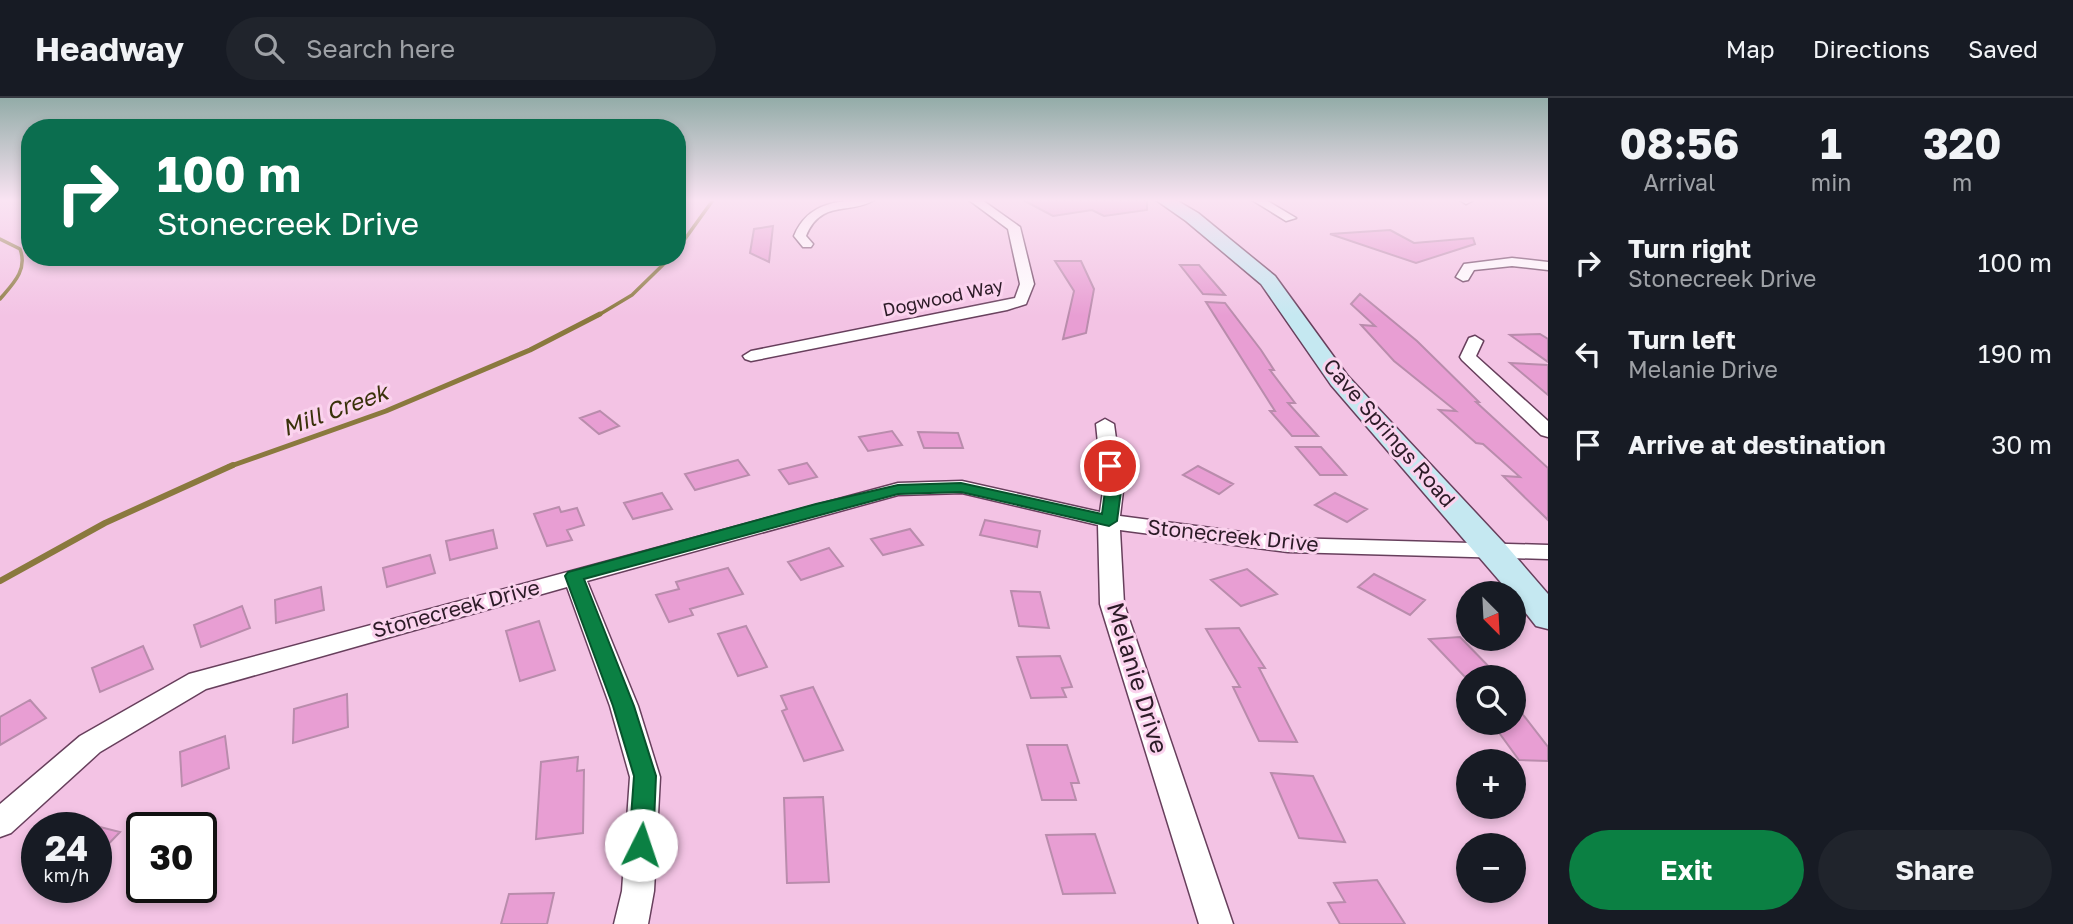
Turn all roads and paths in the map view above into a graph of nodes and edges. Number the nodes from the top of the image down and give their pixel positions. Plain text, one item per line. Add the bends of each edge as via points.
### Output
1 (802, 239) edge
2 (1017, 239) edge
3 (1218, 239) edge
4 (807, 244) dead end
5 (1548, 266) edge
6 (1463, 277) dead end
7 (1475, 341) dead end
8 (751, 356) dead end
9 (1105, 424) dead end
10 (1548, 432) edge
11 (1109, 521) junction
12 (1493, 550) junction
13 (1548, 552) edge
14 (574, 576) junction
15 (1548, 617) edge
16 (0, 822) edge
17 (631, 924) edge
18 (1216, 924) edge

1 - 4 street
2 - 8 street, Dogwood Way via 1027,284 1021,301
3 - 12 street, Cave Springs Road via 1268,281 1339,380
5 - 6 street via 1512,262 1469,267
7 - 10 street via 1468,357
9 - 11 street, Melanie Drive via 1113,491
11 - 12 street, Stonecreek Drive via 1288,545
11 - 14 street, Stonecreek Drive via 961,487 898,489
11 - 18 street, Melanie Drive via 1112,604
12 - 13 street, Stonecreek Drive
12 - 15 street, Cave Springs Road
14 - 16 street, Stonecreek Drive via 198,681 90,744
14 - 17 street via 624,706 645,776 638,891

